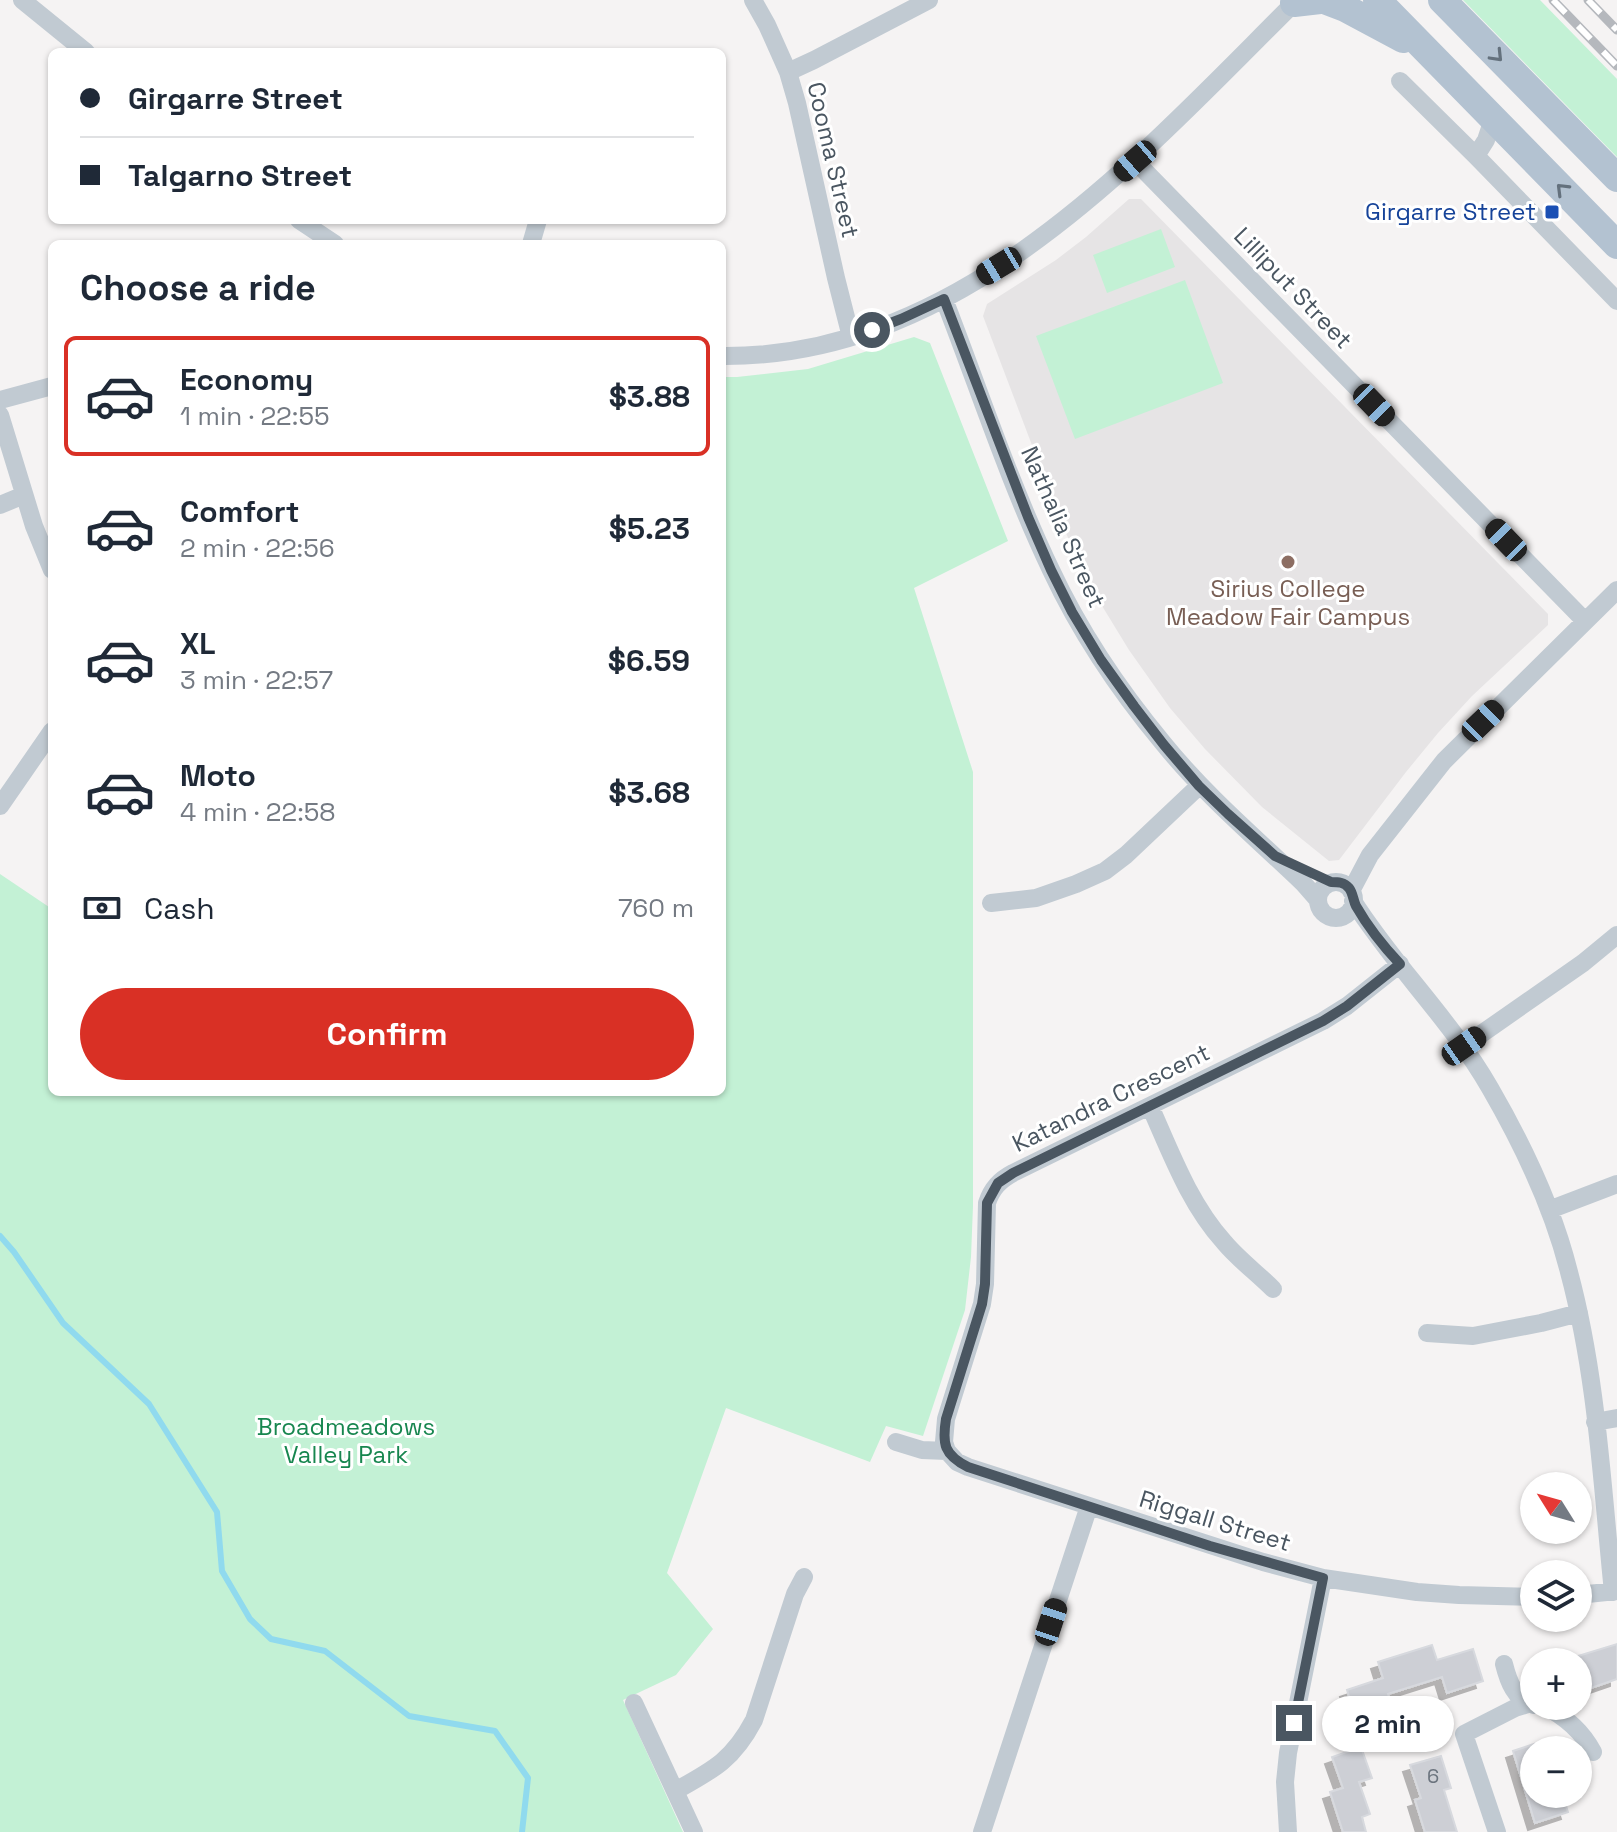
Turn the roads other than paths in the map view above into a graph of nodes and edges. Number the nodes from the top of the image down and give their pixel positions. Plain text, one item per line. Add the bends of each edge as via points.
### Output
1 (22, 0) edge
2 (753, 0) edge
3 (929, 0) edge
4 (1377, 0) edge
5 (1442, 0) edge
6 (1309, 1) edge
7 (81, 48) edge
8 (1428, 52) junction
9 (788, 72) junction
10 (1400, 81) dead end
11 (1493, 119) junction
12 (1476, 156) junction
13 (1135, 161) junction
14 (1617, 178) edge
15 (305, 224) edge
16 (329, 240) edge
17 (1617, 245) edge
18 (944, 299) junction
19 (1617, 301) edge
20 (851, 337) junction
21 (726, 356) edge
22 (48, 387) edge
23 (0, 400) edge
24 (0, 415) edge
25 (24, 495) junction
26 (0, 505) edge
27 (48, 560) edge
28 (1617, 590) edge
29 (1585, 621) junction
30 (48, 737) edge
31 (1199, 786) junction
32 (0, 806) edge
33 (1275, 856) junction
34 (1343, 889) junction
35 (1318, 900) junction
36 (991, 903) dead end
37 (1338, 917) junction
38 (1617, 935) edge
39 (1385, 948) junction
40 (1400, 964) junction
41 (1464, 1046) junction
42 (1150, 1106) junction
43 (1617, 1184) edge
44 (1549, 1210) junction
45 (1273, 1289) dead end
46 (1579, 1313) junction
47 (1427, 1333) dead end
48 (1617, 1418) edge
49 (1595, 1422) junction
50 (896, 1442) dead end
51 (947, 1451) junction
52 (1089, 1506) junction
53 (804, 1577) dead end
54 (1323, 1578) junction
55 (1615, 1592) edge
56 (1592, 1594) edge
57 (1520, 1597) edge
58 (1504, 1664) dead end
59 (1520, 1697) edge
60 (634, 1703) dead end
61 (1520, 1711) edge
62 (1566, 1720) edge
63 (1593, 1752) dead end
64 (675, 1791) junction
65 (694, 1832) edge
66 (982, 1832) edge
67 (1288, 1832) edge
68 (1497, 1832) edge

1 - 7 street
2 - 9 street, Cooma Street
3 - 9 street
4 - 8 main road
5 -> 14 main road
6 - 8 main road via 1345,8
6 - 13 street
8 - 11 main road
9 - 20 street, Cooma Street
10 - 12 street
11 - 12 street
17 -> 11 main road
12 - 19 street
13 - 18 street via 1040,239
13 - 29 street, Lilliput Street
15 - 16 street
18 - 20 street
18 - 31 street, Nathalia Street via 1028,517 1067,602 1101,660
20 - 21 street via 808,348
22 - 23 street
24 - 25 street
25 - 26 street
25 - 27 street
28 - 29 street
29 - 34 street via 1444,761
30 - 32 street
31 - 33 street, Nathalia Street
31 - 36 street via 1105,871 1036,898
33 - 34 street, Nathalia Street
33 - 35 street, Nathalia Street
34 - 35 street via 1321,889
34 - 37 street via 1349,912
34 - 39 street
35 - 37 street via 1326,915
37 - 39 street
38 - 41 street
39 - 40 street
40 - 41 street
40 - 42 street, Katandra Crescent via 1323,1021
41 - 44 street via 1516,1136
42 - 45 street via 1199,1209 1224,1242
42 - 51 street, Katandra Crescent via 1013,1173 993,1189 987,1203 982,1304 946,1419
43 - 44 street
44 - 46 street
46 - 47 street via 1473,1336
46 - 49 street
48 - 49 street
49 - 55 street
50 - 51 street, Riggall Street
51 - 52 street, Riggall Street via 968,1467
52 - 54 street, Riggall Street
52 - 66 street
53 - 64 street via 746,1737 719,1766
54 - 57 street, Riggall Street via 1417,1592
54 - 67 street via 1288,1753
55 - 56 street
58 - 59 street
60 - 64 street
61 - 68 street via 1464,1734
62 - 63 street
64 - 65 street

